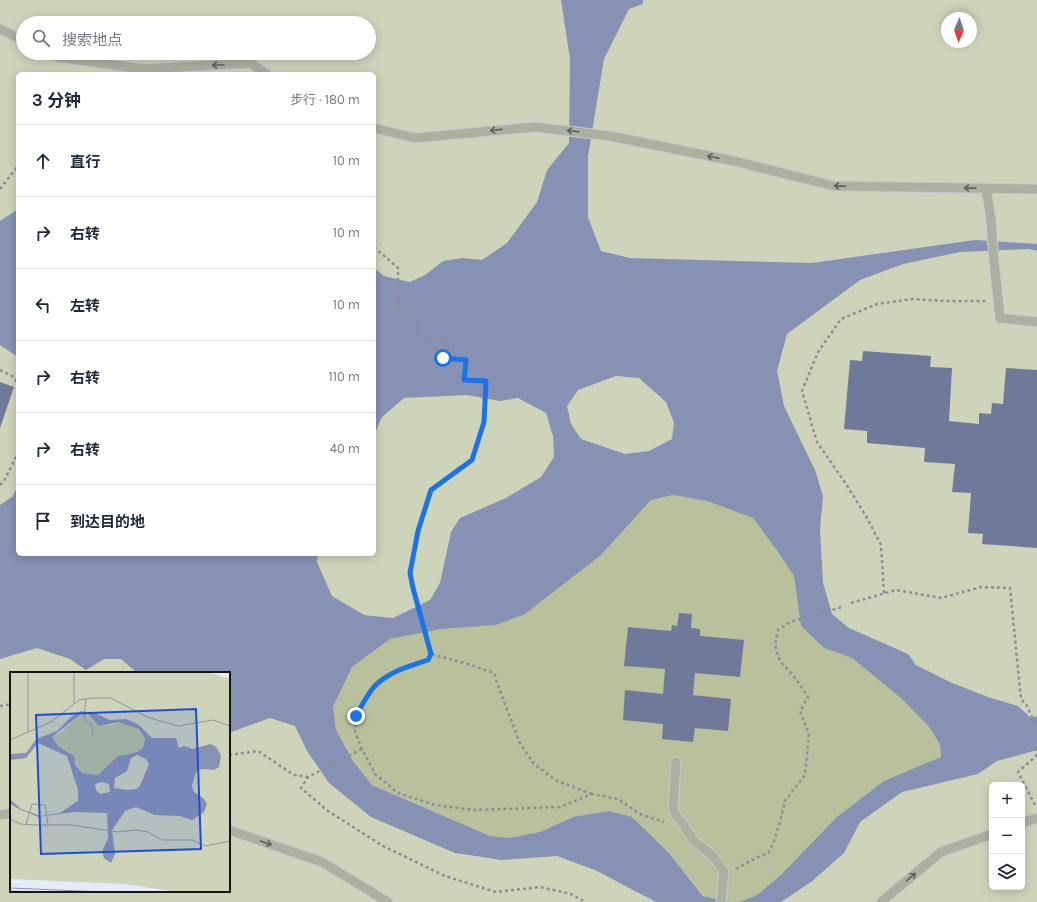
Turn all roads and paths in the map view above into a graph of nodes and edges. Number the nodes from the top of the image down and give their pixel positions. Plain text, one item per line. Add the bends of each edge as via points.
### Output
1 (0, 29) edge
2 (16, 37) edge
3 (78, 60) edge
4 (265, 72) edge
5 (376, 128) edge
6 (16, 169) edge
7 (986, 188) junction
8 (1037, 188) edge
9 (0, 189) edge
10 (376, 249) edge
11 (998, 301) junction
12 (1037, 322) edge
13 (0, 370) edge
14 (16, 381) edge
15 (16, 457) edge
16 (0, 485) edge
17 (884, 593) junction
18 (851, 603) dead end
19 (842, 607) dead end
20 (431, 654) junction
21 (10, 704) edge
22 (0, 706) edge
23 (1037, 728) edge
24 (1037, 746) edge
25 (362, 750) junction
26 (230, 754) edge
27 (1036, 756) edge
28 (676, 762) dead end
29 (308, 777) junction
30 (592, 794) junction
31 (1037, 809) edge
32 (10, 813) edge
33 (0, 815) edge
34 (1037, 818) edge
35 (680, 821) junction
36 (1025, 823) edge
37 (230, 830) edge
38 (989, 835) edge
39 (724, 872) junction
40 (388, 902) edge
41 (585, 902) edge
42 (721, 902) edge
43 (881, 902) edge

1 - 2 lane
4 -> 3 lane via 250,63 143,69
7 -> 5 lane via 834,186 734,161 610,136 535,127 415,138
6 - 9 path
7 - 8 lane
7 - 11 lane
10 - 20 path via 398,268 398,312 419,314 417,336 444,339 443,358 466,360 464,380 486,381 484,422 472,460 431,490 418,531 410,573
11 - 12 lane via 1000,318
11 - 17 path via 945,302 912,299 877,304 841,319 818,352 802,391 817,442 848,486 881,545
13 - 14 path via 14,377
15 - 16 path
17 - 18 path
17 - 23 path via 896,590 940,598 981,587 1010,588 1021,699
19 - 39 path via 790,622 778,630 775,645 780,662 808,697 800,711 809,734 805,775 785,801 769,852 732,872
20 - 25 path via 428,660 400,669 373,688 356,716 355,732
20 - 30 path via 494,673 520,743 534,764 558,781
21 - 22 path
24 - 27 path
25 - 29 path
25 - 30 path via 375,774 398,793 435,805 474,810 560,807
26 - 29 path via 258,751 294,775
27 - 31 path via 1018,772
28 - 35 lane via 673,810
29 - 41 path via 301,788 328,811 383,846 445,876 496,892 540,887 571,894
30 - 35 path via 618,799 640,814 666,823
32 - 33 lane
34 - 36 lane
35 - 39 lane via 694,841 713,856
37 -> 40 lane via 322,862
43 -> 38 lane via 941,852
39 - 42 lane

